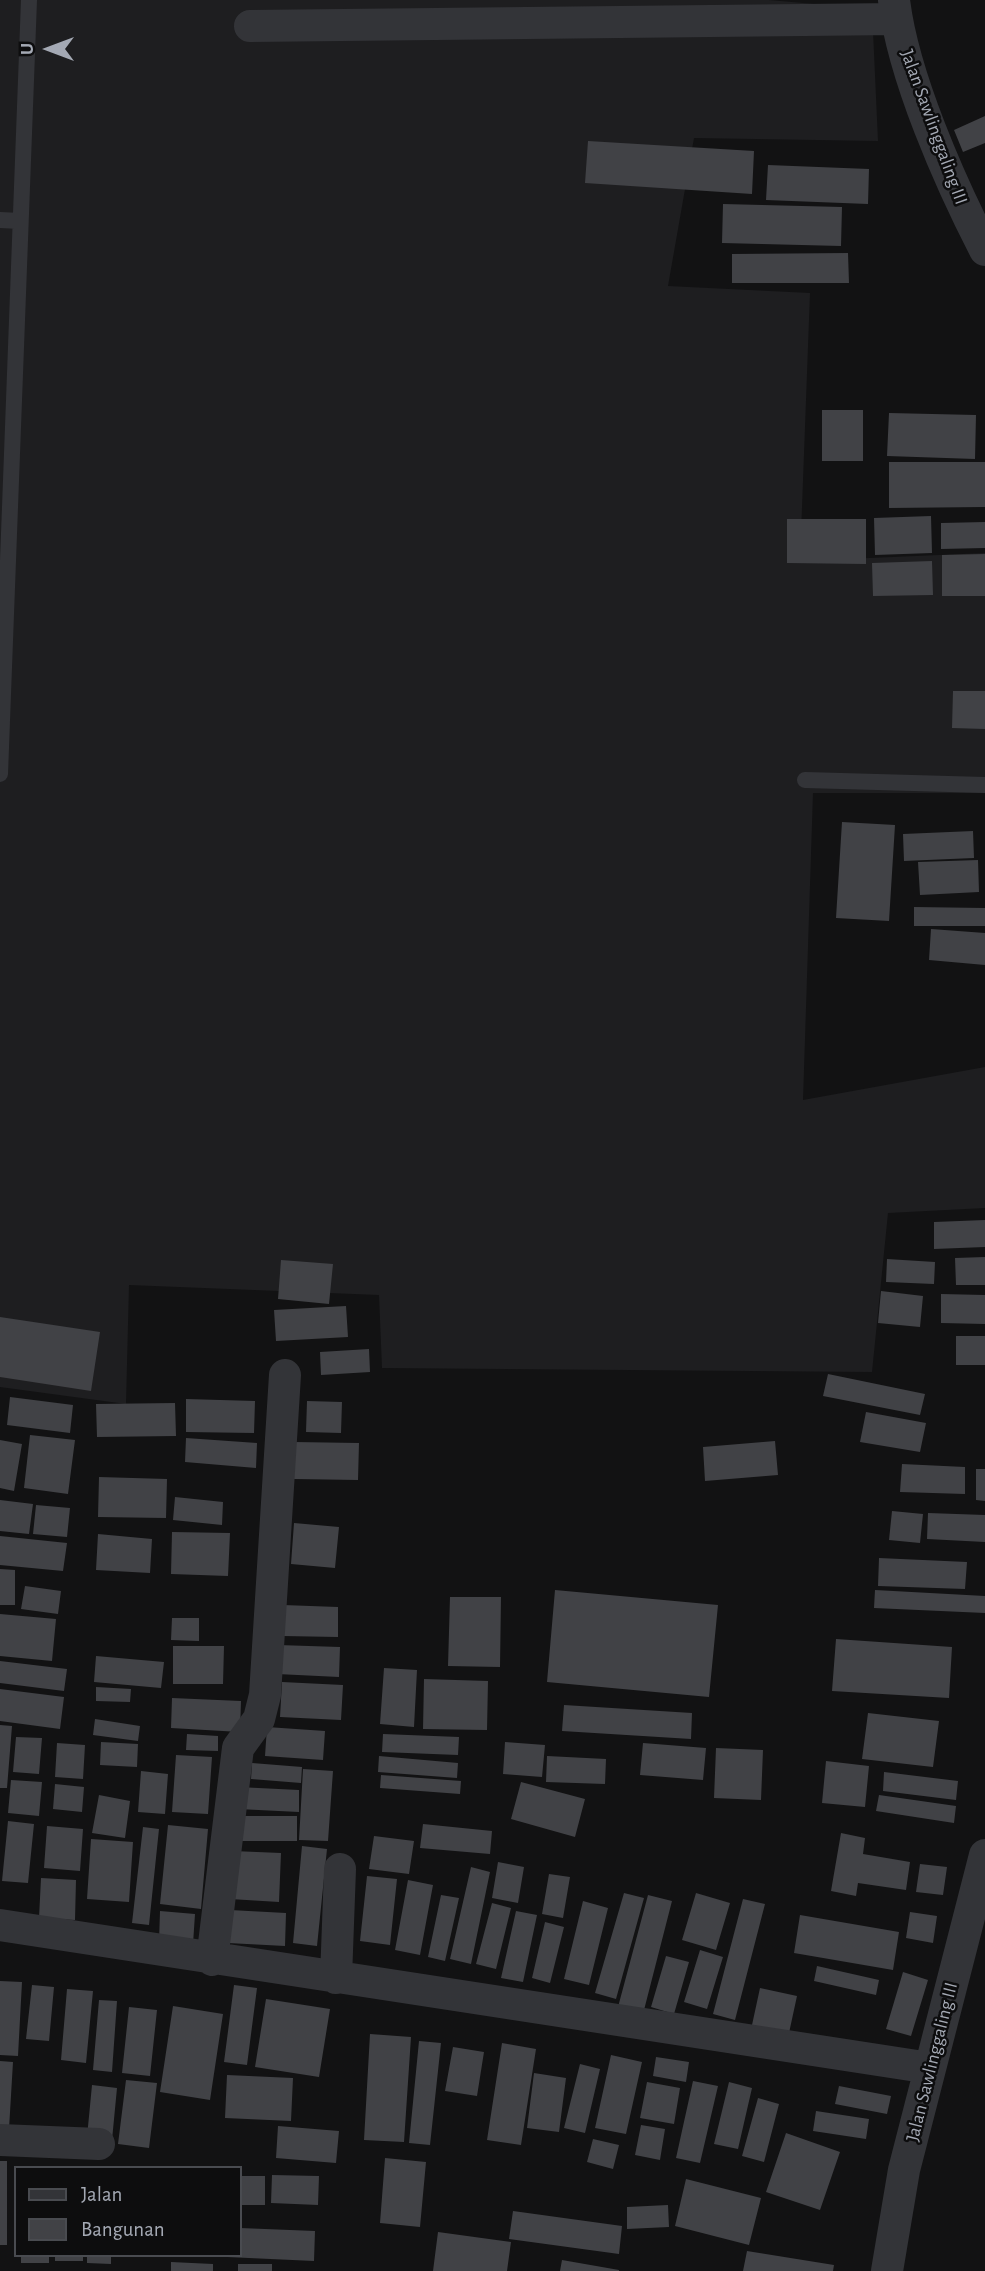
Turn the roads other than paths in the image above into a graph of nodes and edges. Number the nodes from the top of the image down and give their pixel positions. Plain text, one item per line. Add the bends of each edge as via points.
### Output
1 (29, 0) edge
2 (895, 9) edge
3 (250, 26) dead end
4 (0, 220) edge
5 (20, 221) junction
6 (985, 250) edge
7 (0, 774) edge
8 (805, 780) dead end
9 (985, 785) edge
10 (285, 1375) dead end
11 (985, 1855) edge
12 (340, 1869) dead end
13 (0, 1925) edge
14 (212, 1960) junction
15 (336, 1978) junction
16 (930, 2068) junction
17 (0, 2140) edge
18 (99, 2144) dead end
19 (887, 2271) edge

1 - 5 lane
2 - 3 street
2 - 6 street, Jalan Sawlinggaling III via 913,77 958,198
4 - 5 lane
5 - 7 lane
8 - 9 lane
10 - 14 street via 265,1695 259,1719 238,1748
11 - 16 street, Jalan Sawlinggaling III
12 - 15 street
13 - 14 street
14 - 15 street
15 - 16 street
16 - 19 street, Jalan Sawlinggaling III via 904,2170
17 - 18 street

